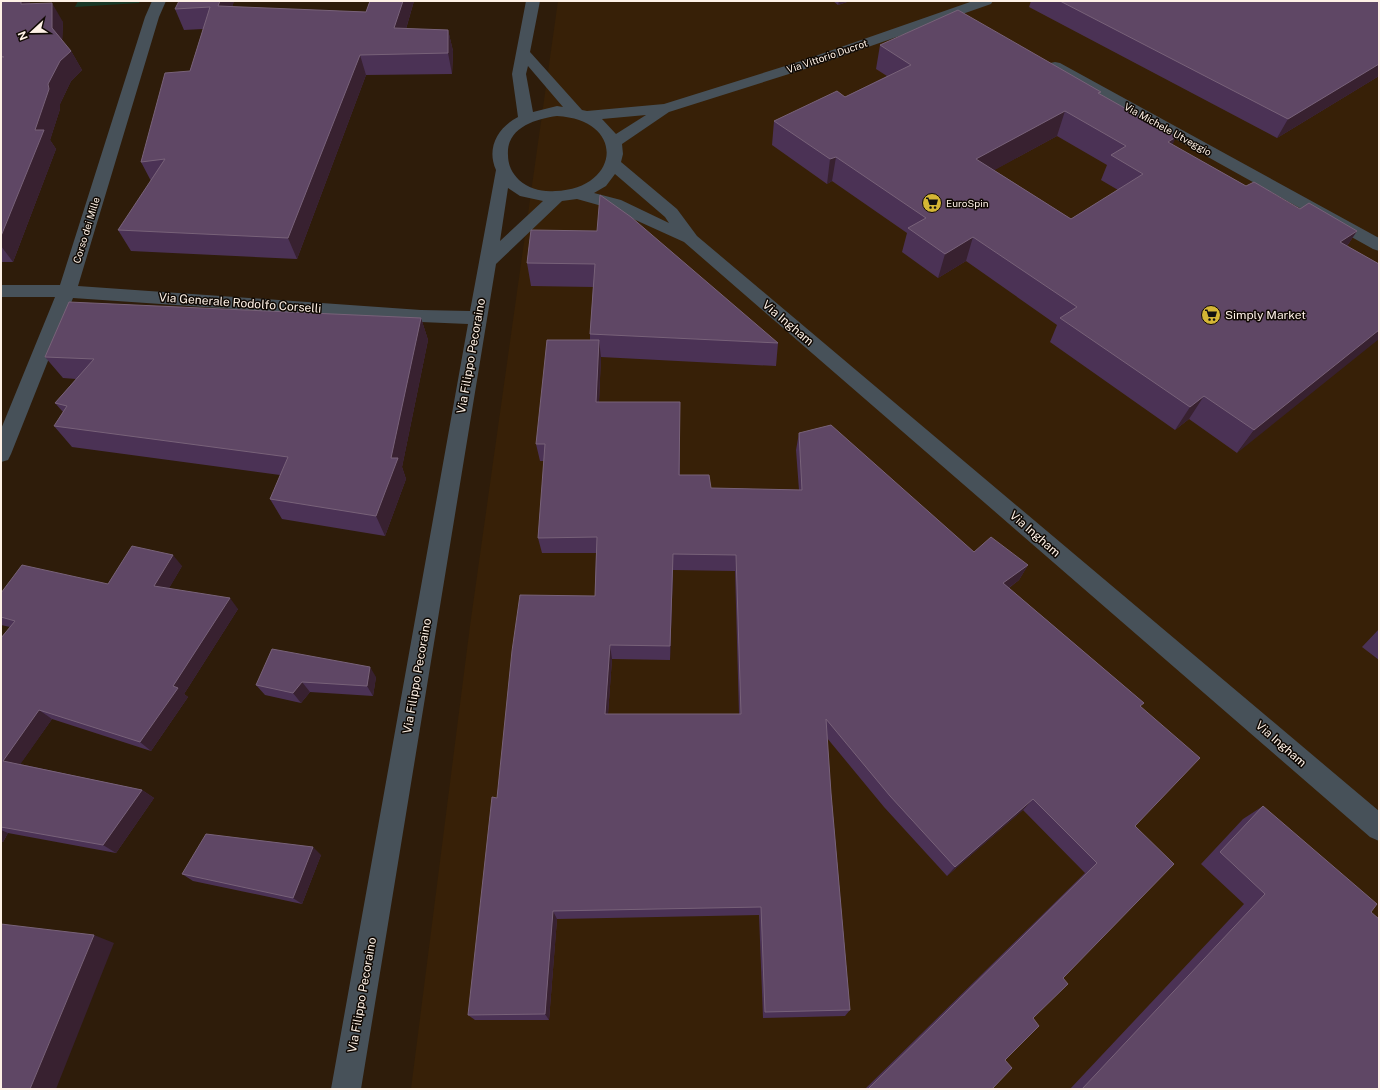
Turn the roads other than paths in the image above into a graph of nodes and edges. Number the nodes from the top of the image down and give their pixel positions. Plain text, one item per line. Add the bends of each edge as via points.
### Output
1 (159, 1) edge
2 (533, 1) edge
3 (986, 1) edge
4 (957, 12) junction
5 (971, 19) edge
6 (524, 53) junction
7 (1040, 58) edge
8 (666, 108) junction
9 (582, 114) junction
10 (526, 118) junction
11 (614, 142) junction
12 (612, 164) junction
13 (504, 171) junction
14 (576, 194) junction
15 (557, 197) junction
16 (691, 240) junction
17 (1379, 245) edge
18 (487, 262) junction
19 (1, 291) edge
20 (67, 291) junction
21 (479, 318) junction
22 (1, 454) edge
23 (1379, 828) edge
24 (346, 1089) edge

1 - 20 street, Corso dei Mille
2 - 6 street
3 - 4 street, Via Vittorio Ducrot
4 - 5 street
4 - 8 street, Via Vittorio Ducrot via 803,65
6 - 9 street
6 - 10 street via 519,74
7 - 17 street, Via Michele Utveggio
8 - 9 street
8 - 11 street
9 - 10 street via 557,111
9 - 11 street via 600,124
10 - 13 street via 513,126 500,148 500,160
11 - 12 street
12 - 14 street via 601,181 590,189
12 - 16 street via 671,213
13 - 15 street via 512,183 525,192
13 - 18 street, Via Filippo Pecoraino
14 - 15 street
14 - 16 street via 615,204
15 - 18 street
16 - 23 street, Via Ingham
18 - 21 street, Via Filippo Pecoraino
19 - 20 street, Via Generale Rodolfo Corselli
20 - 21 street, Via Generale Rodolfo Corselli
20 - 22 street, Corso dei Mille
21 - 24 street, Via Filippo Pecoraino

